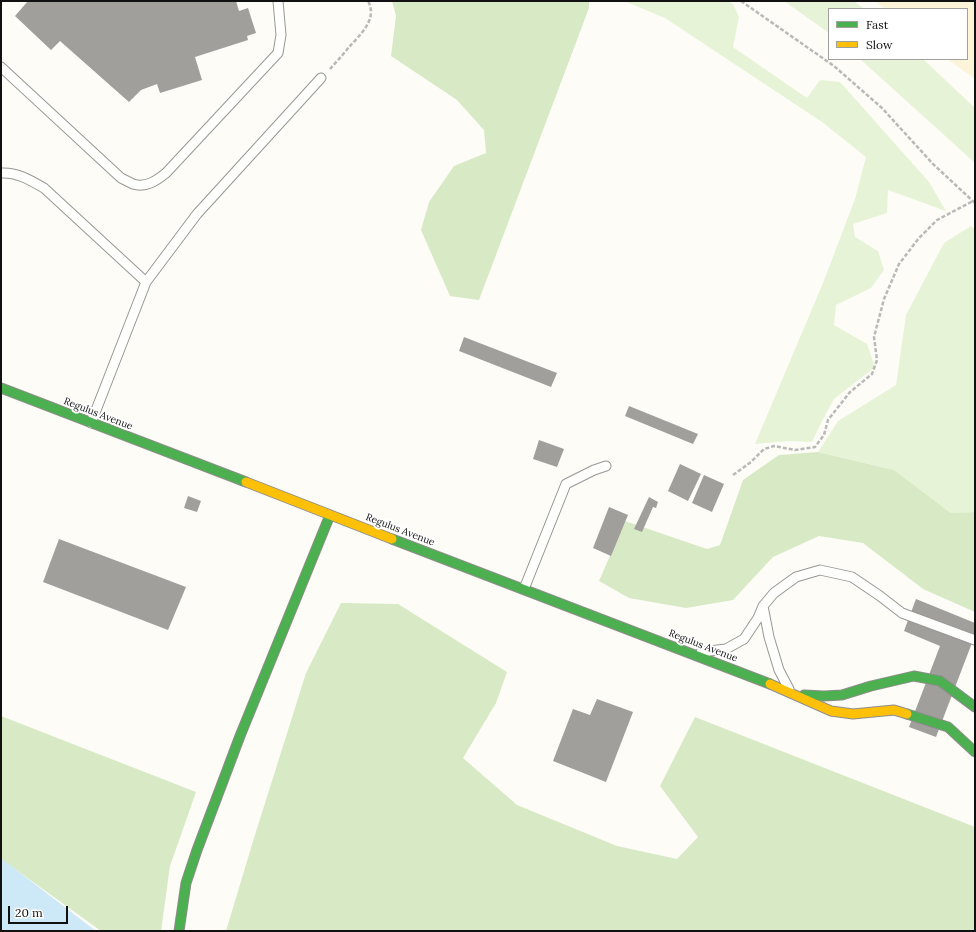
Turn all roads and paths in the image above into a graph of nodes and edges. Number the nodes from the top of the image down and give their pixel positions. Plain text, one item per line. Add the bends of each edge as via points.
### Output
1 (278, 1) edge
2 (368, 1) edge
3 (741, 1) edge
4 (1, 66) edge
5 (321, 78) joint
6 (1, 173) edge
7 (974, 202) edge
8 (146, 282) junction
9 (1, 388) edge
10 (91, 423) junction
11 (606, 466) dead end
12 (733, 475) dead end
13 (330, 515) junction
14 (524, 590) junction
15 (763, 606) junction
16 (975, 640) edge
17 (690, 653) junction
18 (791, 693) junction
19 (975, 707) edge
20 (975, 752) edge
21 (179, 929) edge

1 - 4 lane via 281,35 278,53 166,173 155,182 143,185 133,184 121,178
2 - 5 path via 371,6 371,17 363,33
3 - 7 path via 834,66 882,108 933,164
5 - 8 lane via 197,214
6 - 8 lane via 8,172 25,177 44,188
7 - 12 path via 937,220 899,264 884,298 874,337 877,360 872,374 850,392 828,420 824,434 815,447 795,450 774,446 764,449
8 - 10 lane
9 - 10 street, Regulus Avenue
10 - 13 street, Regulus Avenue
11 - 14 lane via 566,484
13 - 14 street, Regulus Avenue
13 - 21 street via 240,736 197,850 186,883
14 - 17 street, Regulus Avenue
15 - 16 lane via 774,593 796,577 820,570 852,577 902,613
15 - 17 lane via 744,639 726,649
15 - 18 lane via 779,670
17 - 18 street, Regulus Avenue
18 - 19 street via 842,695 914,676 940,681
18 - 20 street, Regulus Avenue via 831,711 853,714 894,710 935,723 948,728

